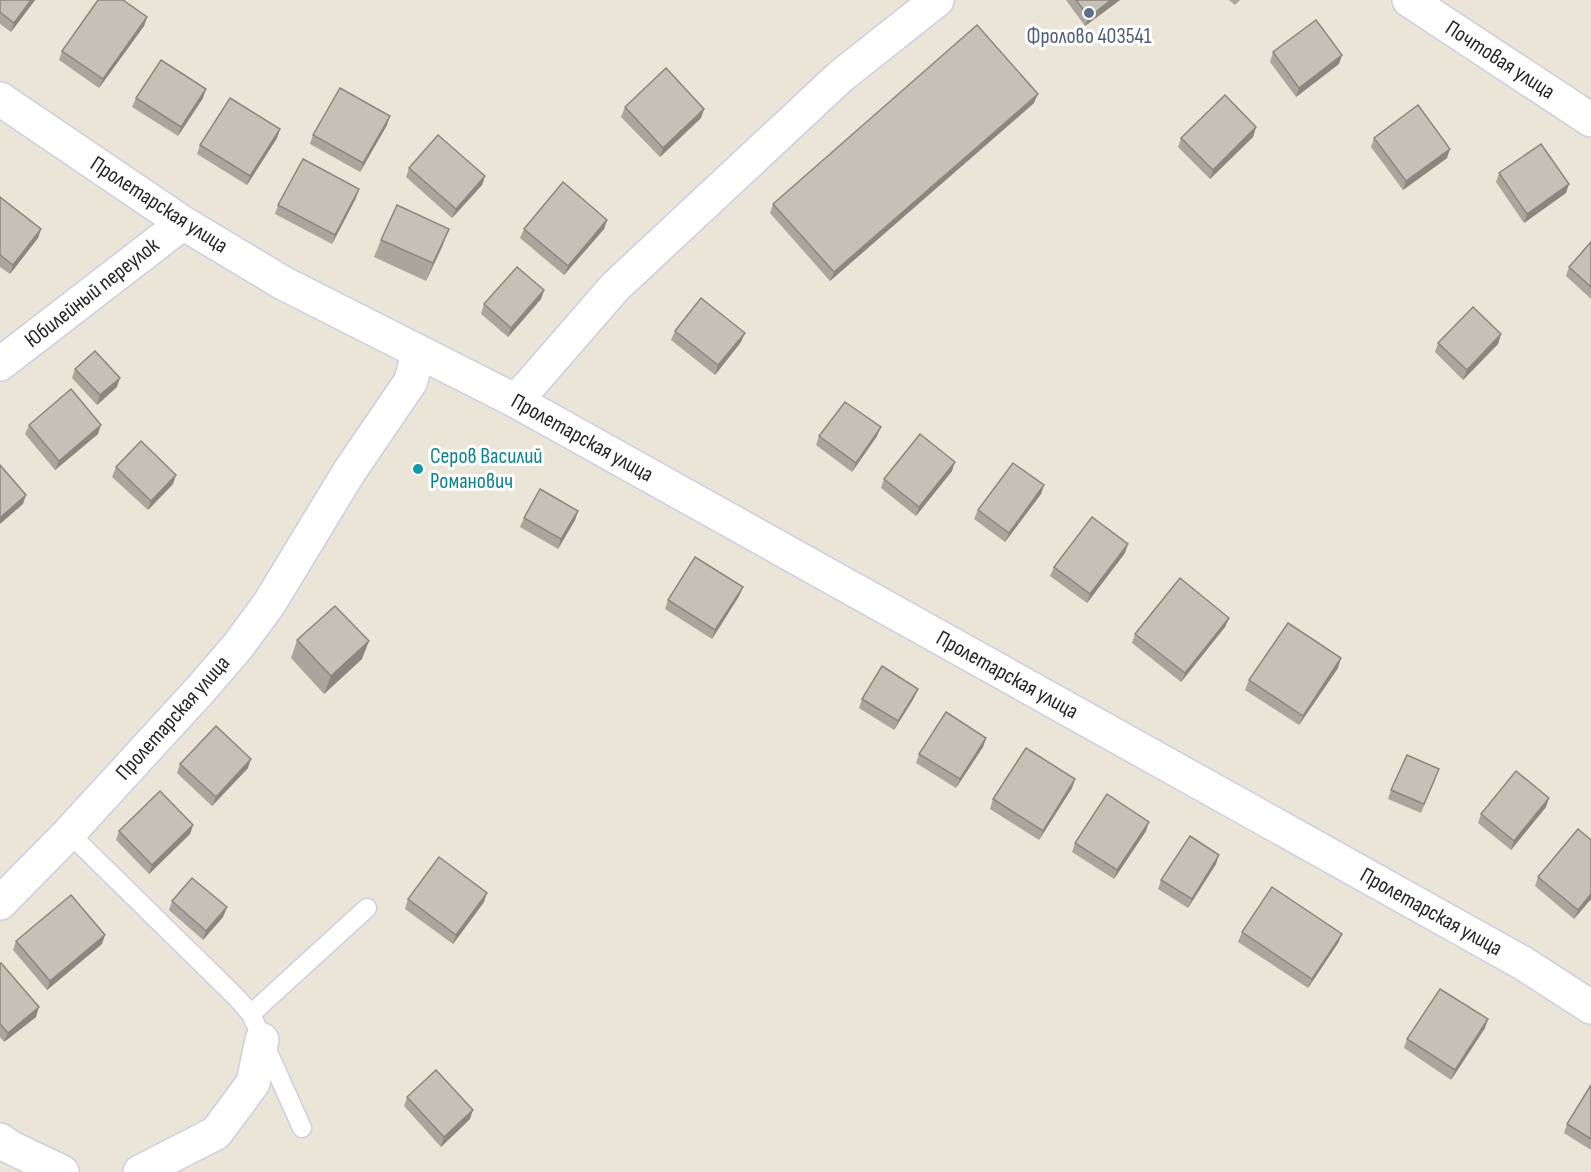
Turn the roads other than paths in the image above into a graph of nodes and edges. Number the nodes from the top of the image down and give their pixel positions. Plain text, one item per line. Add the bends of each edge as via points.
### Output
1 (937, 0) edge
2 (1409, 0) edge
3 (0, 99) edge
4 (1591, 120) edge
5 (183, 223) junction
6 (418, 352) junction
7 (0, 364) edge
8 (516, 401) junction
9 (69, 833) junction
10 (0, 903) edge
11 (367, 908) dead end
12 (1591, 1007) edge
13 (256, 1027) junction
14 (302, 1128) dead end
15 (0, 1140) edge
16 (62, 1172) edge
17 (140, 1172) edge

1 - 8 street via 841,76 615,287
2 - 4 street, Почтовая улица
3 - 5 street, Пролетарская улица
5 - 6 street, Пролетарская улица via 283,283
5 - 7 street, Юбилейный переулок
6 - 8 street, Пролетарская улица
6 - 9 street, Пролетарская улица via 411,381 349,472 269,604 201,689
8 - 12 street, Пролетарская улица via 1521,962
9 - 10 street, Пролетарская улица
9 - 13 lane via 236,996
11 - 13 lane
13 - 14 lane
13 - 17 street via 253,1083 216,1133
15 - 16 street

